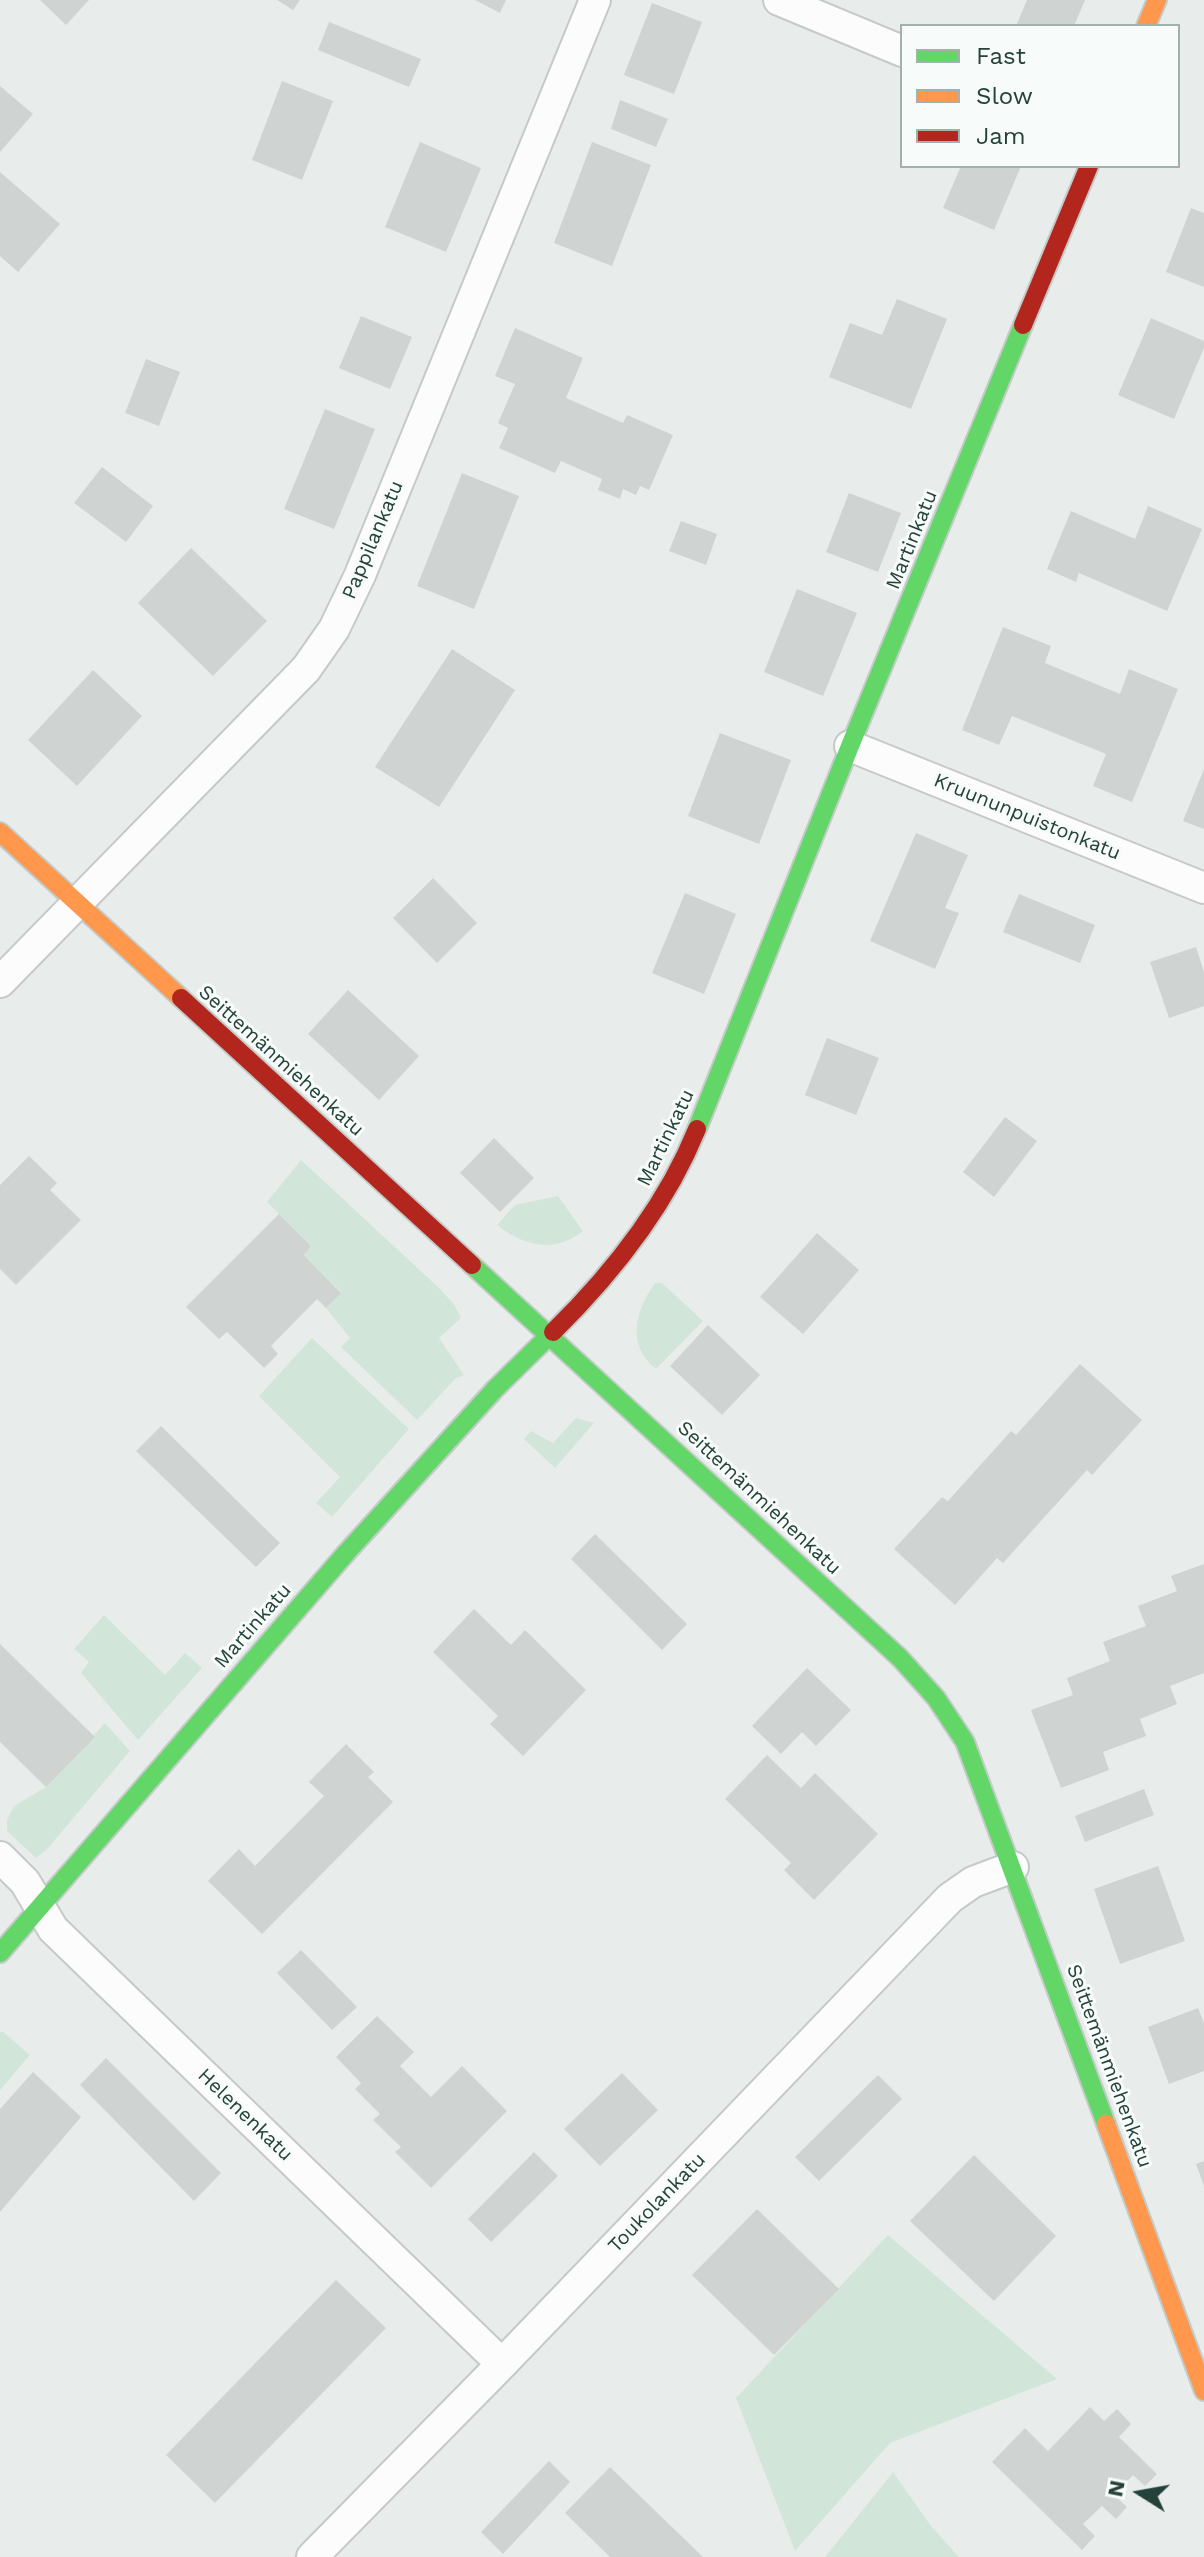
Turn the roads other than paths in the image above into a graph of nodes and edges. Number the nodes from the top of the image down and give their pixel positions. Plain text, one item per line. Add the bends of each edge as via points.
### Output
1 (595, 0) edge
2 (779, 0) edge
3 (1157, 0) edge
4 (1147, 24) edge
5 (900, 50) edge
6 (1088, 168) edge
7 (850, 746) junction
8 (0, 832) edge
9 (1204, 888) edge
10 (77, 905) junction
11 (0, 982) edge
12 (550, 1335) junction
13 (0, 1857) edge
14 (1013, 1867) junction
15 (40, 1907) junction
16 (0, 1953) edge
17 (502, 2364) junction
18 (1204, 2391) edge
19 (312, 2557) edge

1 - 10 street, Pappilankatu via 334,629 306,669
2 - 5 street
3 - 4 street
6 - 7 street, Martinkatu
7 - 9 street, Kruununpuistonkatu
7 - 12 street, Martinkatu via 686,1155 624,1252
8 - 10 street, Seittemänmiehenkatu
10 - 11 street, Pappilankatu
10 - 12 street, Seittemänmiehenkatu
12 - 14 street, Seittemänmiehenkatu via 900,1658 936,1698 965,1742
12 - 15 street, Martinkatu via 347,1552
13 - 15 street, Helenenkatu
14 - 17 street, Toukolankatu via 973,1882 950,1898
14 - 18 street, Seittemänmiehenkatu
15 - 16 street, Martinkatu
15 - 17 street, Helenenkatu via 53,1929
17 - 19 street, Toukolankatu

